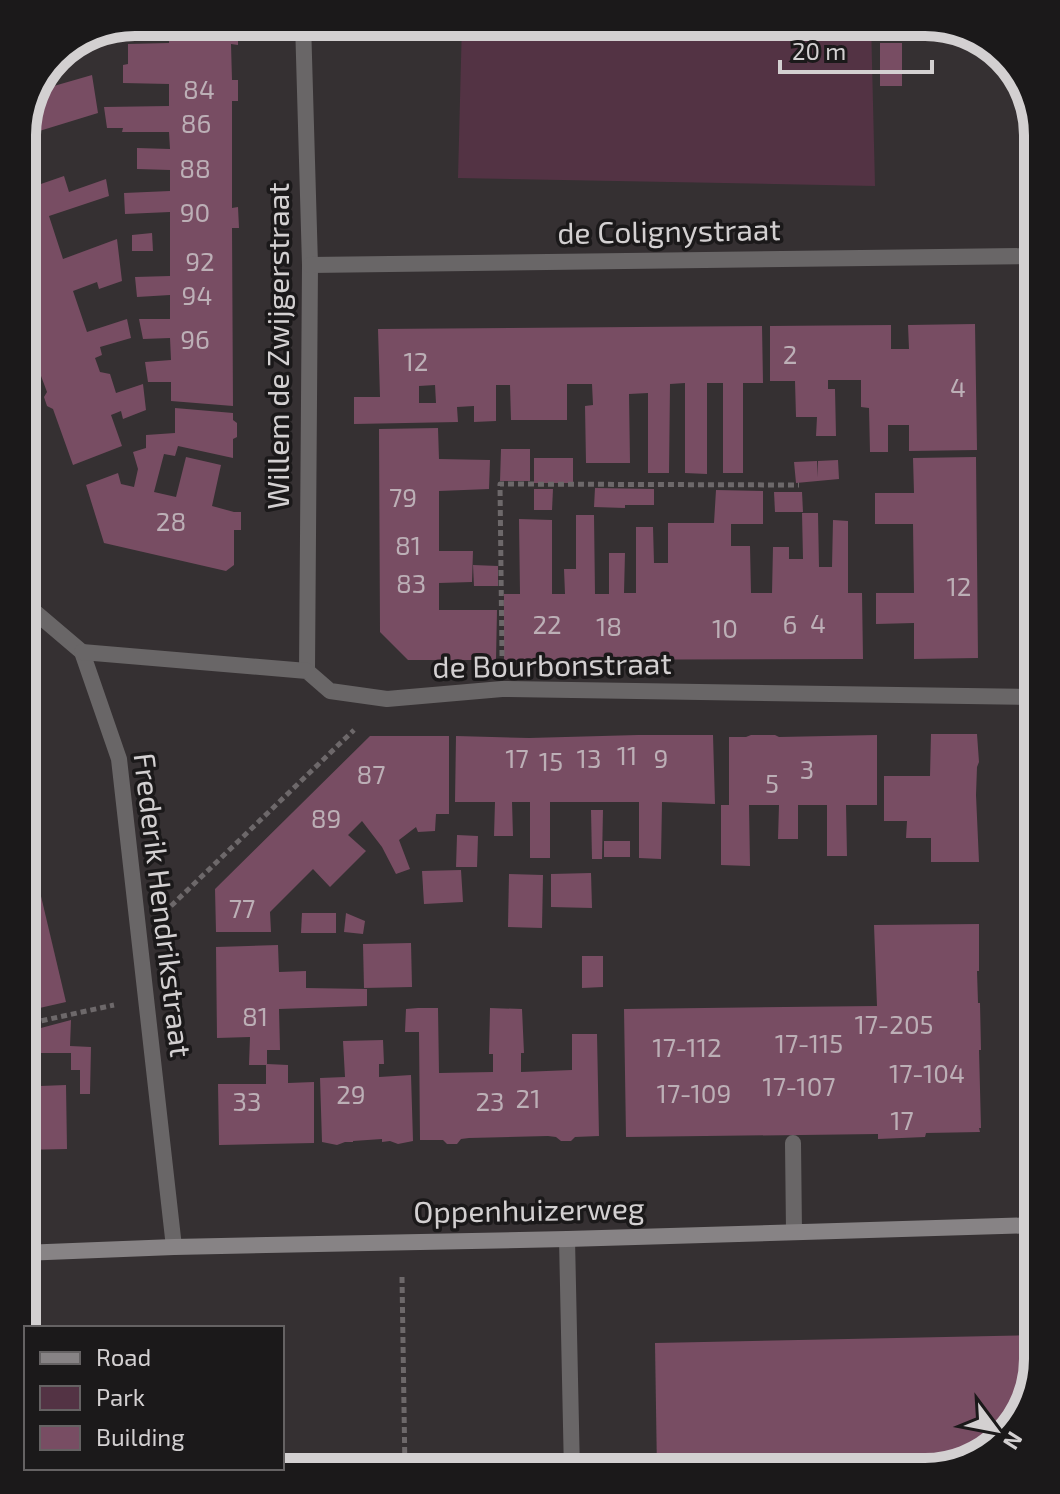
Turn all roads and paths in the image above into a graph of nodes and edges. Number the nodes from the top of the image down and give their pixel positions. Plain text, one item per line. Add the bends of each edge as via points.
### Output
1 (303, 36) edge
2 (1024, 256) edge
3 (310, 265) junction
4 (799, 485) dead end
5 (36, 613) edge
6 (82, 652) junction
7 (307, 671) junction
8 (502, 689) junction
9 (1024, 697) edge
10 (387, 699) junction
11 (139, 936) junction
12 (146, 999) junction
13 (36, 1022) edge
14 (793, 1143) dead end
15 (1024, 1225) edge
16 (794, 1232) junction
17 (567, 1239) junction
18 (401, 1243) junction
19 (174, 1247) junction
20 (36, 1252) edge
21 (405, 1458) edge
22 (572, 1458) edge

1 - 3 street, Willem de Zwijgerstraat
2 - 3 street, de Colignystraat
3 - 7 street, Willem de Zwijgerstraat
4 - 8 path via 500,484
5 - 6 street
6 - 7 street, de Bourbonstraat
6 - 11 street, Frederik Hendrikstraat via 119,759
7 - 10 street, de Bourbonstraat via 330,691
8 - 9 street, de Bourbonstraat
8 - 10 street, de Bourbonstraat
10 - 11 path
11 - 12 street, Frederik Hendrikstraat
12 - 13 path
12 - 19 street, Frederik Hendrikstraat
14 - 16 street
15 - 16 main road, Oppenhuizerweg
16 - 17 main road, Oppenhuizerweg
17 - 18 main road, Oppenhuizerweg
17 - 22 street
18 - 19 main road, Oppenhuizerweg
18 - 21 path
19 - 20 main road, Oppenhuizerweg

